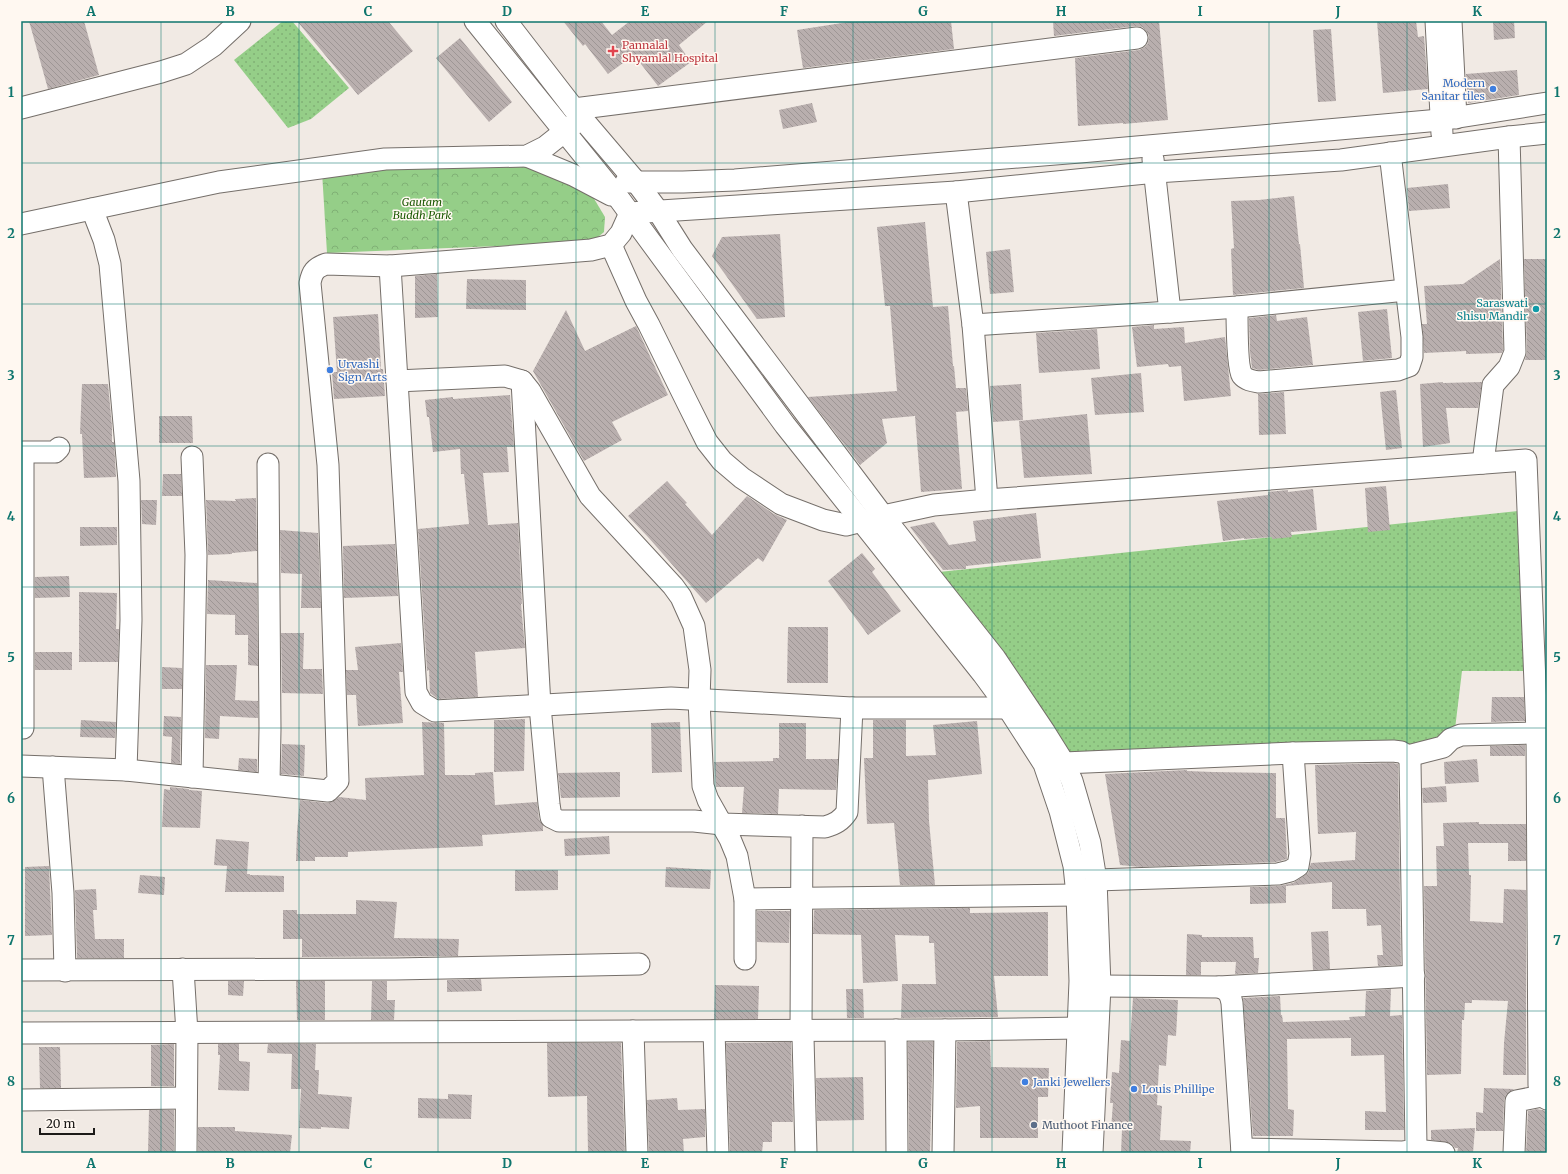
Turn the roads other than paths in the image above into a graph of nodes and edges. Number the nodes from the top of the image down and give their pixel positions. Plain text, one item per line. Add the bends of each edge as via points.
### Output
1 (240, 21) edge
2 (475, 21) edge
3 (506, 21) edge
4 (1436, 21) edge
5 (1450, 21) edge
6 (1137, 38) dead end
7 (1547, 103) edge
8 (21, 108) edge
9 (578, 114) junction
10 (1448, 119) junction
11 (564, 132) junction
12 (1547, 133) edge
13 (1509, 137) junction
14 (1151, 146) junction
15 (1443, 146) junction
16 (1390, 154) junction
17 (526, 156) junction
18 (1156, 172) junction
19 (604, 180) junction
20 (637, 183) junction
21 (956, 192) junction
22 (625, 207) junction
23 (92, 209) junction
24 (658, 211) junction
25 (21, 224) edge
26 (611, 245) junction
27 (390, 266) junction
28 (1406, 290) junction
29 (1237, 307) junction
30 (1170, 312) junction
31 (973, 325) junction
32 (397, 381) junction
33 (522, 381) junction
34 (59, 448) dead end
35 (192, 457) dead end
36 (1483, 463) junction
37 (268, 464) dead end
38 (987, 500) junction
39 (22, 501) edge
40 (883, 516) junction
41 (862, 521) junction
42 (699, 700) junction
43 (1015, 703) junction
44 (540, 706) junction
45 (852, 708) junction
46 (21, 728) edge
47 (1537, 733) junction
48 (1292, 753) junction
49 (1408, 756) junction
50 (1064, 763) junction
51 (21, 766) edge
52 (53, 767) junction
53 (126, 770) junction
54 (192, 777) junction
55 (269, 784) junction
56 (722, 824) junction
57 (802, 826) junction
58 (1096, 880) junction
59 (1077, 895) junction
60 (802, 899) junction
61 (745, 900) junction
62 (745, 959) dead end
63 (639, 964) dead end
64 (183, 969) junction
65 (21, 970) edge
66 (65, 971) junction
67 (1414, 976) junction
68 (1100, 986) junction
69 (1219, 987) junction
70 (1079, 1028) junction
71 (896, 1030) junction
72 (945, 1030) junction
73 (633, 1031) junction
74 (714, 1031) junction
75 (801, 1031) junction
76 (21, 1033) edge
77 (187, 1033) junction
78 (186, 1098) junction
79 (1544, 1098) edge
80 (21, 1100) edge
81 (1414, 1150) junction
82 (1242, 1151) edge
83 (186, 1153) edge
84 (637, 1153) edge
85 (718, 1153) edge
86 (806, 1153) edge
87 (897, 1153) edge
88 (943, 1153) edge
89 (1073, 1153) edge
90 (1092, 1153) edge
91 (1444, 1153) edge
92 (1514, 1153) edge

1 - 8 street via 213,46 186,64
2 - 11 street
3 - 9 street
4 - 10 street
5 - 10 street
6 - 9 street
7 - 10 street
9 - 11 street
9 - 20 street
10 - 14 street
10 - 15 street
11 - 17 street via 544,148
11 - 19 street
12 - 13 street
13 - 15 street
13 - 36 street via 1514,352 1509,367 1493,385
14 - 18 street
14 - 20 street via 735,180
15 - 16 street
16 - 18 street via 1340,160
16 - 28 street
17 - 22 street via 572,175
17 - 23 street via 385,160 219,182
18 - 21 street
18 - 30 street
19 - 20 street
19 - 22 street
20 - 24 street
21 - 24 street
21 - 31 street
22 - 24 street
22 - 26 street via 621,233
22 - 41 street via 785,425
23 - 25 street
23 - 53 street via 110,264 128,481 130,620
24 - 40 street via 682,249
26 - 27 street via 591,250
26 - 41 street via 636,301 707,442 722,461 781,504 823,520 846,525
27 - 32 street
27 - 55 street via 326,264 317,267 312,273 310,283 328,465 338,781 328,791
28 - 29 street
28 - 29 street via 1412,357 1409,366 1398,370 1259,382 1248,380 1241,374
29 - 30 street
30 - 31 street
31 - 38 street
32 - 33 street via 505,376
32 - 44 street via 416,692 422,703 434,711
33 - 42 street via 590,496 682,597 694,626 700,670
33 - 44 street
34 - 39 street via 55,452 23,452
35 - 54 street via 196,555
36 - 38 street
36 - 47 street via 1526,460
37 - 55 street
38 - 40 street via 934,505
39 - 46 street
40 - 43 street via 995,658
41 - 43 street via 983,674
42 - 44 street via 671,698
42 - 45 street
42 - 56 street via 703,786
43 - 45 street
43 - 50 street
43 - 59 street via 1044,764 1068,840
44 - 56 street via 552,817 559,821 694,821
45 - 57 street via 847,812 836,823 825,827
47 - 49 street via 1461,735 1443,747
47 - 79 street via 1539,1085
48 - 49 street via 1394,751
48 - 50 street
48 - 58 street via 1300,854 1298,866 1278,874
49 - 67 street
50 - 58 street via 1082,813
51 - 52 street
52 - 53 street
52 - 66 street via 63,893
53 - 54 street
54 - 55 street
56 - 57 street
56 - 61 street via 737,856
57 - 60 street
58 - 68 street
59 - 60 street
59 - 70 street
60 - 61 street
60 - 75 street
61 - 62 street
63 - 64 street via 395,969
64 - 66 street
64 - 77 street
65 - 66 street
67 - 69 street
67 - 81 street via 1417,1140
68 - 69 street
68 - 90 street
69 - 82 street via 1231,994
70 - 72 street
70 - 89 street
71 - 72 street
71 - 75 street
71 - 87 street
72 - 88 street
73 - 74 street
73 - 77 street
73 - 84 street
74 - 75 street
74 - 85 street
75 - 86 street
76 - 77 street
77 - 78 street
78 - 80 street
78 - 83 street
79 - 92 street via 1516,1101
81 - 82 street
81 - 91 street

